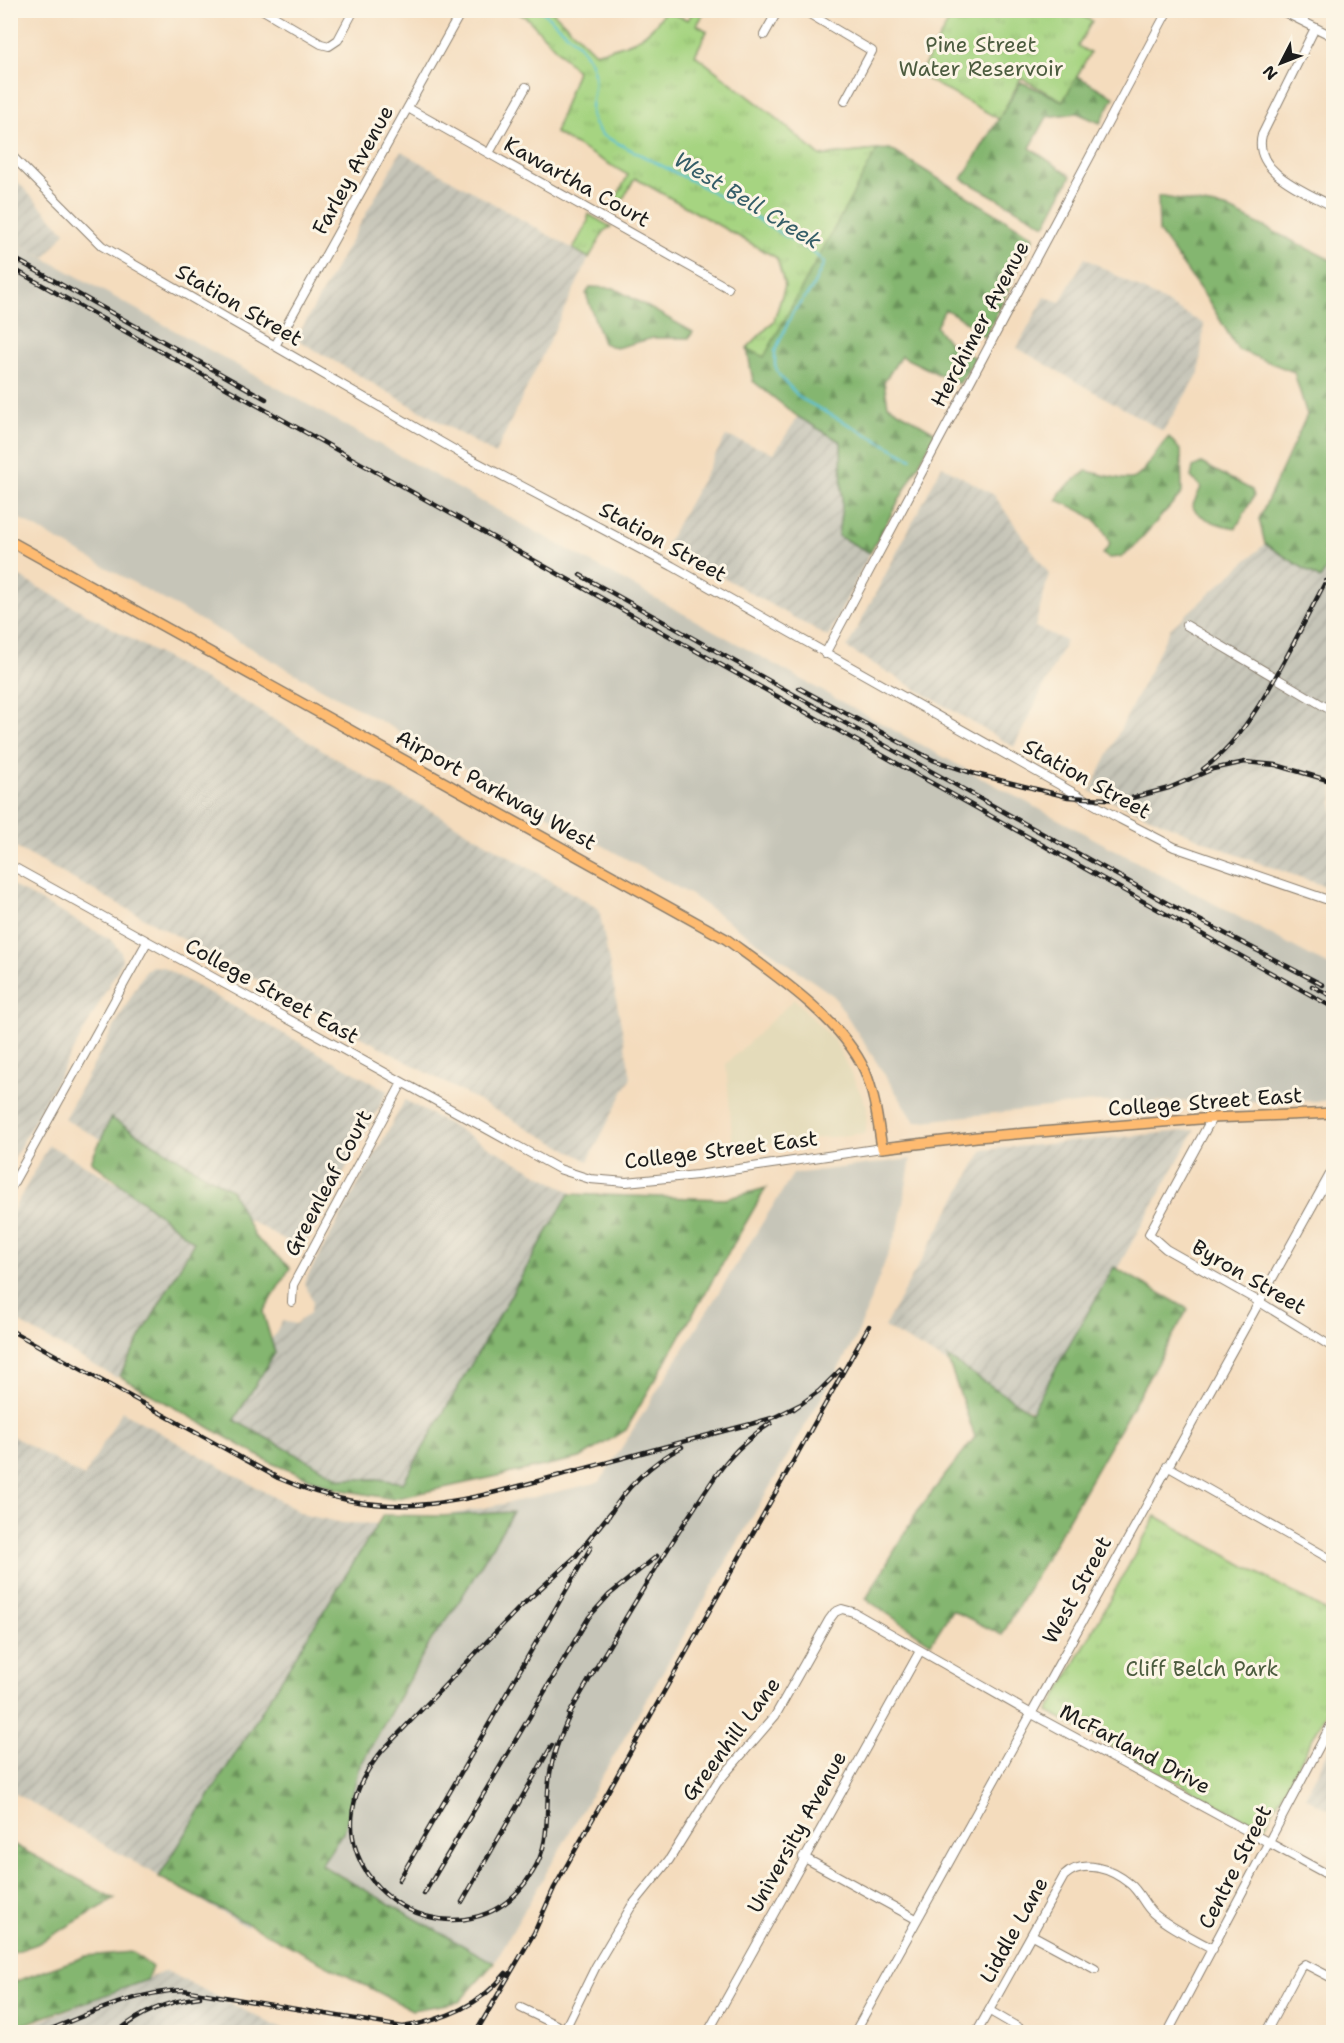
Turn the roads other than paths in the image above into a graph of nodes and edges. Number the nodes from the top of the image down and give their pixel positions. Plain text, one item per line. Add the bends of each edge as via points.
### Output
1 (263, 10) edge
2 (354, 10) edge
3 (447, 10) edge
4 (778, 10) edge
5 (803, 10) edge
6 (1168, 10) edge
7 (1280, 10) edge
8 (460, 14) edge
9 (1315, 28) junction
10 (764, 35) dead end
11 (1334, 37) edge
12 (526, 87) dead end
13 (845, 101) dead end
14 (408, 108) junction
15 (489, 153) junction
16 (10, 154) edge
17 (1334, 207) edge
18 (728, 288) dead end
19 (275, 346) junction
20 (10, 541) edge
21 (1186, 625) dead end
22 (825, 654) junction
23 (1334, 712) edge
24 (10, 865) edge
25 (1334, 902) edge
26 (147, 942) junction
27 (402, 1083) junction
28 (1334, 1113) edge
29 (1212, 1118) junction
30 (882, 1148) junction
31 (1334, 1167) edge
32 (10, 1189) edge
33 (1258, 1301) junction
34 (292, 1302) dead end
35 (1334, 1348) edge
36 (1167, 1466) junction
37 (1334, 1561) edge
38 (920, 1651) junction
39 (1030, 1713) junction
40 (1334, 1719) edge
41 (1267, 1843) junction
42 (803, 1857) junction
43 (1334, 1878) edge
44 (916, 1919) junction
45 (1032, 1935) junction
46 (1213, 1949) junction
47 (1095, 1969) dead end
48 (1334, 1979) edge
49 (521, 2008) dead end
50 (990, 2011) junction
51 (568, 2031) edge
52 (708, 2032) edge
53 (855, 2032) edge
54 (978, 2032) edge
55 (1026, 2032) edge
56 (1168, 2032) edge
57 (1266, 2032) edge

1 - 2 street via 329,46 338,40
3 - 8 street
4 - 10 street
5 - 13 street via 872,51
6 - 22 street, Herchimer Avenue
7 - 9 street
8 - 14 street, Farley Avenue
9 - 11 street
9 - 17 street via 1262,135 1261,151 1280,176
12 - 15 street
14 - 15 street, Kawartha Court
14 - 19 street, Farley Avenue
15 - 18 street, Kawartha Court
16 - 19 street, Station Street via 102,246
19 - 22 street, Station Street via 465,456 672,566
20 - 30 main road, Airport Parkway West via 726,939 788,984 849,1045 865,1071
21 - 23 street
22 - 25 street, Station Street via 1174,847
24 - 26 street, College Street East
26 - 27 street, College Street East
26 - 32 street
27 - 30 street, College Street East via 528,1154 590,1179 626,1182 697,1175
27 - 34 street, Greenleaf Court via 293,1285
28 - 29 main road, College Street East
29 - 30 main road, College Street East
29 - 33 street, Byron Street via 1149,1234 1166,1249
31 - 33 street, West Street
33 - 35 street, Byron Street
33 - 36 street, West Street
36 - 37 street
36 - 39 street, West Street
38 - 39 street, McFarland Drive
38 - 42 street, University Avenue
38 - 51 street, Greenhill Lane via 853,1612 842,1608 835,1612 776,1716 717,1783 669,1860 631,1907 596,1966
39 - 41 street, McFarland Drive
39 - 44 street, West Street
40 - 41 street, Centre Street
41 - 43 street, McFarland Drive
41 - 46 street, Centre Street
42 - 44 street
42 - 52 street, University Avenue
44 - 53 street, West Street
45 - 46 street, Liddle Lane via 1064,1876 1086,1864 1131,1884 1153,1914
45 - 47 street
45 - 50 street, Liddle Lane
46 - 56 street, Centre Street
48 - 57 street via 1305,1964
49 - 51 street
50 - 54 street, Liddle Lane
50 - 55 street

